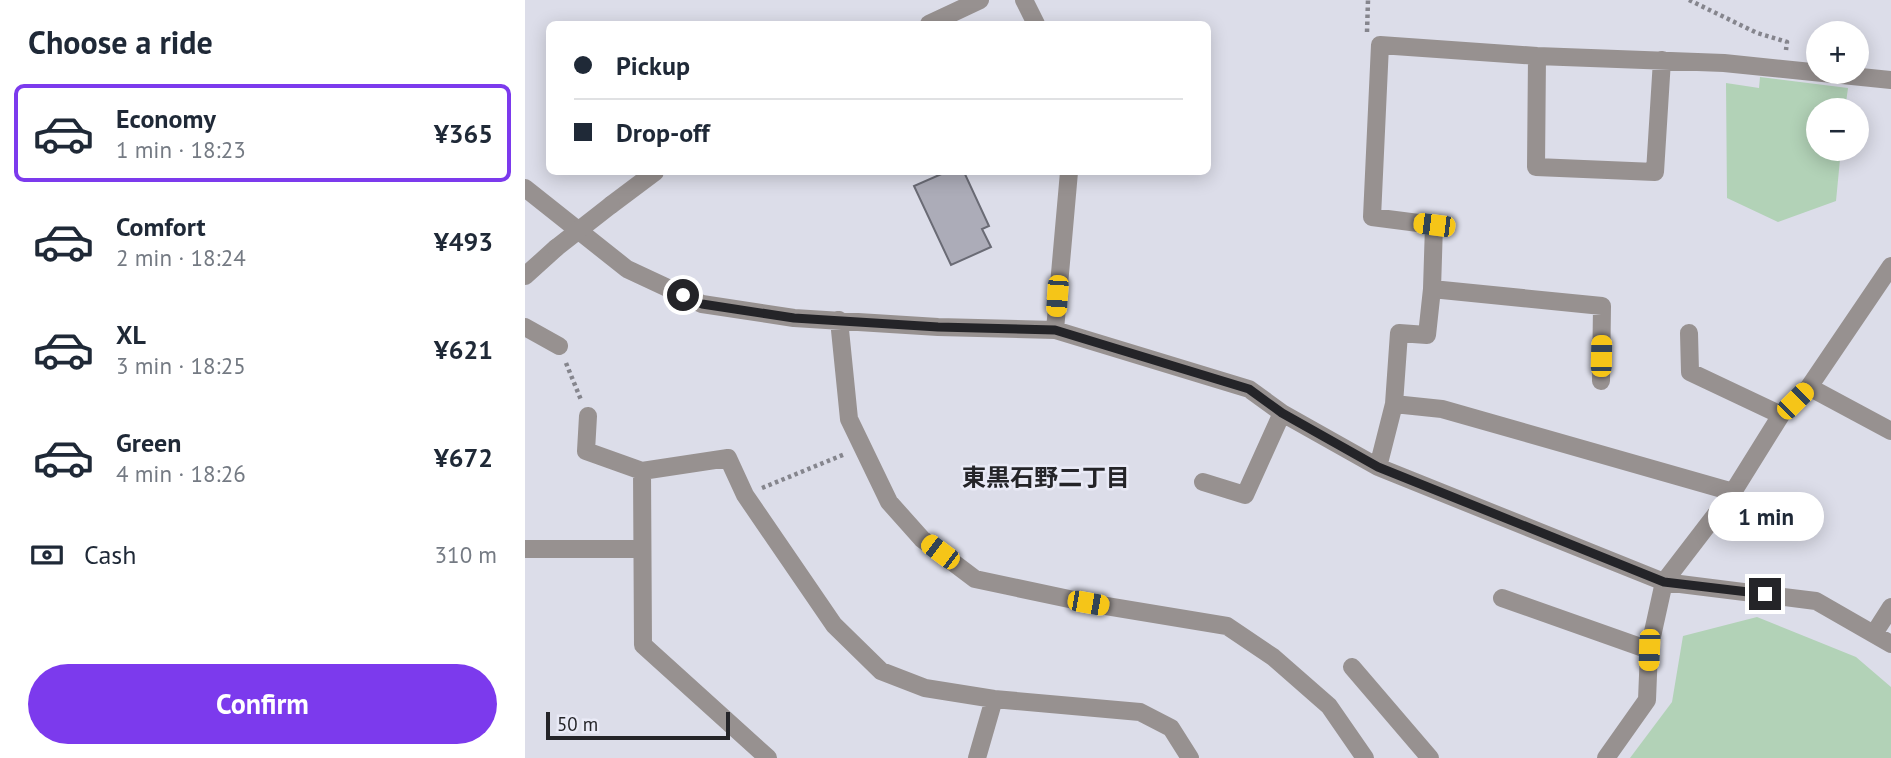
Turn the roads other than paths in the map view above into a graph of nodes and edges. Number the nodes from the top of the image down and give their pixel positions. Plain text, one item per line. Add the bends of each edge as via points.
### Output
1 (980, 0) edge
2 (1024, 0) edge
3 (935, 21) edge
4 (1034, 21) edge
5 (1537, 55) junction
6 (1662, 60) junction
7 (1891, 80) edge
8 (651, 175) edge
9 (1069, 175) edge
10 (525, 188) edge
11 (1891, 266) edge
12 (525, 276) edge
13 (1433, 289) junction
14 (839, 320) junction
15 (525, 327) edge
16 (1055, 330) junction
17 (1689, 332) dead end
18 (559, 345) road end
19 (1601, 381) dead end
20 (1808, 387) junction
21 (1394, 404) junction
22 (1282, 413) junction
23 (1781, 415) junction
24 (588, 416) road end
25 (1891, 431) edge
26 (1378, 467) junction
27 (642, 471) junction
28 (1203, 482) dead end
29 (1733, 492) junction
30 (525, 549) edge
31 (642, 549) junction
32 (1664, 582) junction
33 (1502, 598) dead end
34 (1891, 607) edge
35 (1875, 632) junction
36 (1891, 644) edge
37 (1649, 650) junction
38 (1352, 667) dead end
39 (994, 699) junction
40 (768, 758) edge
41 (977, 758) edge
42 (1190, 758) edge
43 (1366, 758) edge
44 (1430, 758) edge
45 (1606, 758) edge

1 - 3 street
2 - 4 street
5 - 6 street
5 - 6 street via 1536,167 1576,169 1655,172
5 - 13 street via 1380,45 1372,217 1434,225
6 - 7 street
8 - 12 street, bridge
9 - 16 street
10 - 14 street via 627,269 702,304
11 - 20 street
13 - 19 street via 1602,306
13 - 21 street via 1426,335 1399,332
14 - 16 street
14 - 43 street via 849,419 889,502 922,539 975,579 1227,626 1273,657 1329,706
15 - 18 street
16 - 22 street via 1249,389
17 - 23 street via 1690,372
20 - 23 street
20 - 25 street
21 - 26 street
21 - 29 street via 1442,409
22 - 26 street
22 - 28 street via 1245,495
23 - 29 street
24 - 27 street via 586,451
26 - 32 street
27 - 31 street
27 - 39 street via 727,458 745,495 834,625 881,671 925,688
29 - 32 street
30 - 31 street
31 - 40 street via 643,645
32 - 35 street via 1816,601
32 - 37 street
33 - 37 street
34 - 35 street
35 - 36 street
37 - 45 street via 1647,700
38 - 44 street
39 - 41 street
39 - 42 street via 1140,712 1171,728

